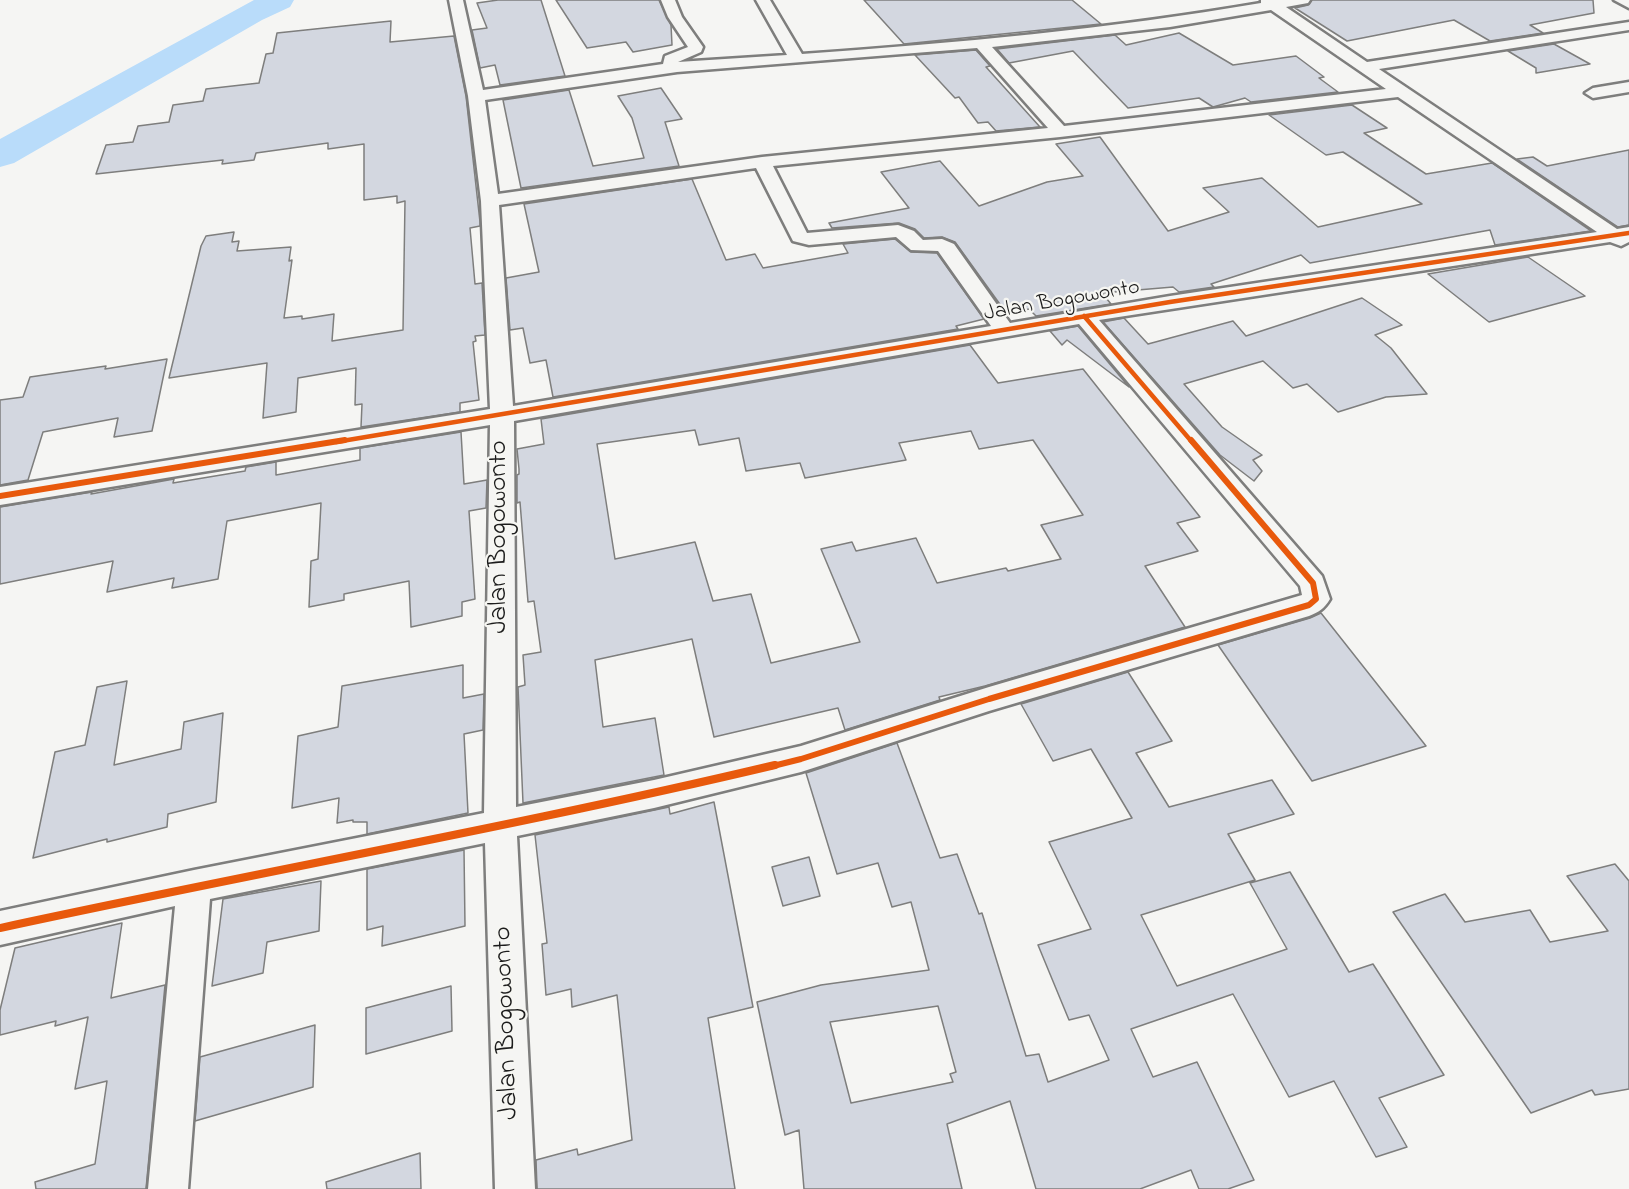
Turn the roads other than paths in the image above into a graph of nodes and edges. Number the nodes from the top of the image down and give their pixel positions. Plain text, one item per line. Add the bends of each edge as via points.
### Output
1 (456, 0) edge
2 (668, 0) edge
3 (763, 0) edge
4 (1304, 0) edge
5 (1621, 0) edge
6 (1271, 3) edge
7 (1629, 4) edge
8 (1629, 26) edge
9 (980, 43) junction
10 (796, 57) junction
11 (672, 67) junction
12 (1364, 67) junction
13 (1629, 87) edge
14 (1401, 92) junction
15 (1593, 93) dead end
16 (476, 96) junction
17 (1060, 132) junction
18 (762, 162) junction
19 (490, 201) junction
20 (1624, 238) edge
21 (1084, 316) junction
22 (1004, 330) junction
23 (502, 415) junction
24 (0, 496) edge
25 (500, 824) junction
26 (194, 885) junction
27 (0, 928) edge
28 (168, 1189) edge
29 (515, 1189) edge

1 - 16 street
2 - 11 street via 696,46 670,59
3 - 10 street
4 - 6 street
5 - 7 street
6 - 9 street via 1170,23
6 - 12 street
8 - 12 street
9 - 10 street
9 - 17 street
10 - 11 street
11 - 16 street
12 - 14 street
13 - 15 street
14 - 17 street
14 - 20 street
16 - 19 street
17 - 18 street
18 - 19 street
18 - 22 street via 800,237 898,231 918,246 942,245
19 - 23 street
20 - 21 street, Jalan Bogowonto
21 - 22 street, Jalan Bogowonto
21 - 25 street via 1313,583 1316,599 1309,605 801,759 654,794
22 - 23 street, Jalan Bogowonto
23 - 24 street
23 - 25 street, Jalan Bogowonto
25 - 26 street
25 - 29 street, Jalan Bogowonto
26 - 27 street
26 - 28 street

